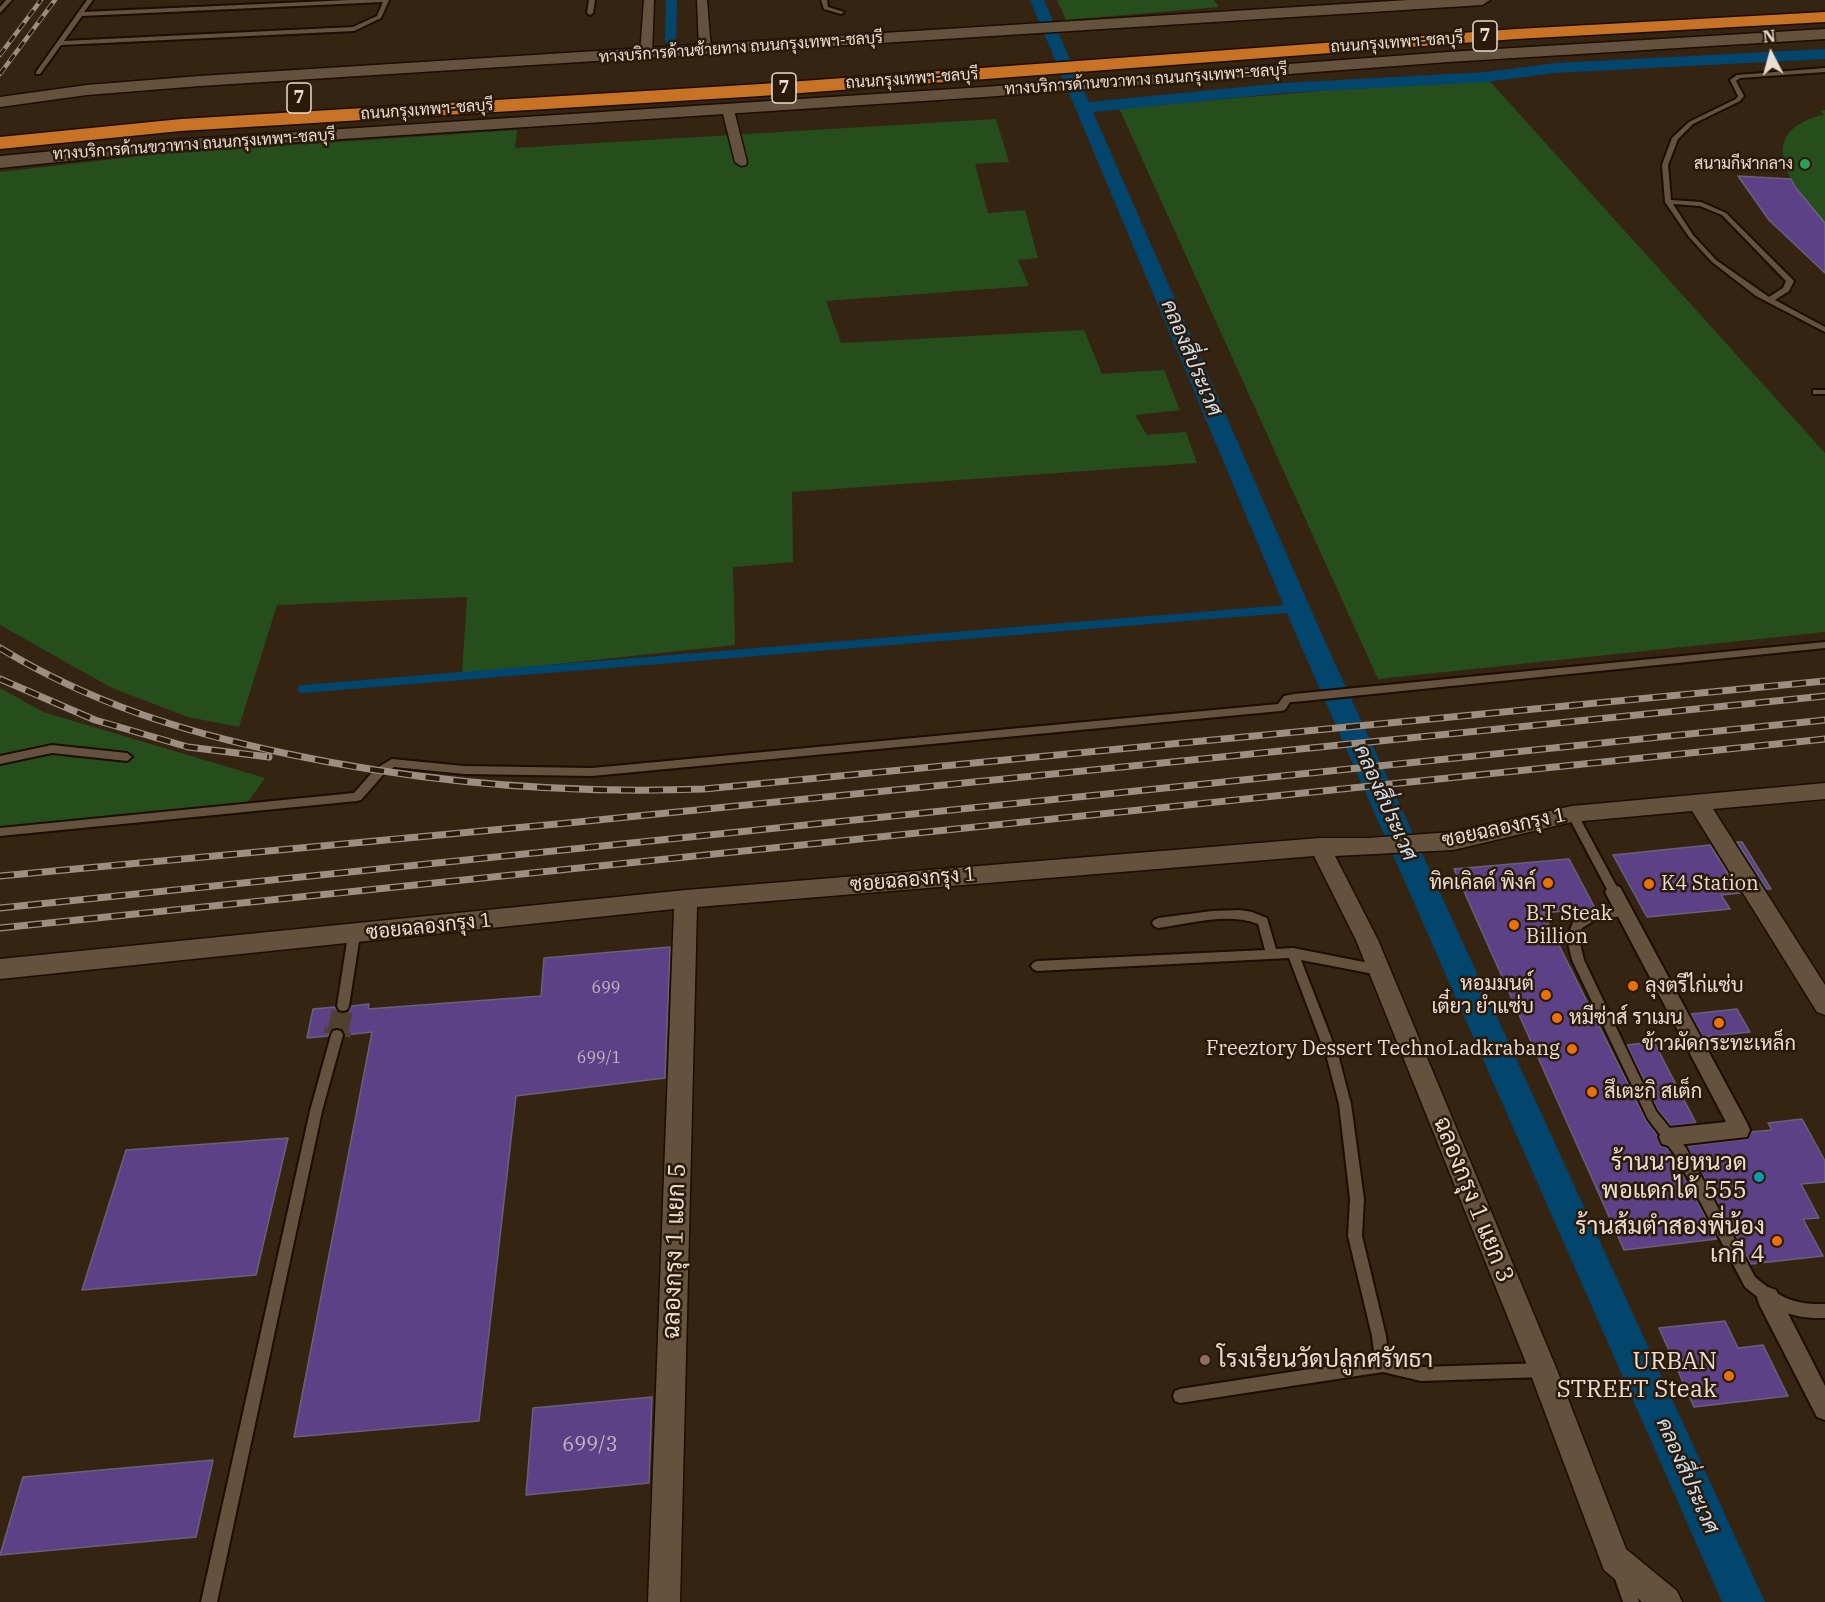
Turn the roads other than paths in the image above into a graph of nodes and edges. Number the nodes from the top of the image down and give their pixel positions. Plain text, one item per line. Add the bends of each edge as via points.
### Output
1 (9, 0) edge
2 (90, 0) edge
3 (386, 0) edge
4 (592, 0) edge
5 (649, 0) edge
6 (702, 0) edge
7 (824, 0) edge
8 (1482, 0) edge
9 (1373, 3) edge
10 (0, 11) edge
11 (841, 12) dead end
12 (590, 13) dead end
13 (80, 14) junction
14 (1825, 17) edge
15 (1825, 34) edge
16 (60, 43) junction
17 (705, 50) junction
18 (646, 54) junction
19 (1825, 70) edge
20 (38, 73) dead end
21 (0, 102) edge
22 (729, 114) junction
23 (0, 143) edge
24 (0, 162) edge
25 (741, 162) dead end
26 (1668, 202) junction
27 (1769, 300) junction
28 (1825, 330) edge
29 (1825, 645) edge
30 (127, 757) dead end
31 (0, 760) edge
32 (1825, 791) edge
33 (1698, 804) junction
34 (1572, 814) junction
35 (0, 832) edge
36 (1320, 847) junction
37 (1614, 892) joint
38 (686, 899) junction
39 (1624, 912) junction
40 (1158, 923) dead end
41 (354, 935) junction
42 (1293, 953) junction
43 (1272, 954) junction
44 (1037, 966) dead end
45 (0, 969) edge
46 (1379, 970) junction
47 (1825, 1005) edge
48 (342, 1006) tunnel mouth
49 (337, 1035) tunnel mouth
50 (1669, 1137) junction
51 (1768, 1298) junction
52 (1825, 1311) edge
53 (1383, 1365) junction
54 (1543, 1370) junction
55 (1180, 1396) dead end
56 (1825, 1408) edge
57 (1615, 1559) junction
58 (209, 1602) edge
59 (664, 1602) edge
60 (1631, 1602) edge
61 (1666, 1602) edge

1 - 10 lane
2 - 13 lane
3 - 13 lane
3 - 16 lane via 379,17 354,29
4 - 12 lane
5 - 18 street
6 - 17 street
7 - 11 lane via 826,8
8 - 9 main road, ทางบริการด้านซ้ายทาง ถนนกรุงเทพฯ-ชลบุรี
9 - 17 main road, ทางบริการด้านซ้ายทาง ถนนกรุงเทพฯ-ชลบุรี
13 - 16 lane
14 - 23 highway, ถนนกรุงเทพฯ-ชลบุรี / 7 via 1516,34 181,125
15 - 22 main road, ทางบริการด้านขวาทาง ถนนกรุงเทพฯ-ชลบุรี via 1482,54
16 - 20 lane
17 - 18 main road, ทางบริการด้านซ้ายทาง ถนนกรุงเทพฯ-ชลบุรี
18 - 21 main road, ทางบริการด้านซ้ายทาง ถนนกรุงเทพฯ-ชลบุรี via 178,82
19 - 26 lane via 1755,74 1733,80 1741,96 1738,99 1692,123 1675,138 1665,165
22 - 24 main road, ทางบริการด้านขวาทาง ถนนกรุงเทพฯ-ชลบุรี via 174,145
22 - 25 street
26 - 27 lane via 1714,261
26 - 27 lane via 1701,204 1725,214 1788,277 1786,289
27 - 28 lane
29 - 35 lane via 1287,699 1281,707 592,772 464,770 392,763 357,797
30 - 31 lane via 52,748
32 - 33 street, ซอยฉลองกรุง 1
33 - 34 street, ซอยฉลองกรุง 1
33 - 47 street
34 - 36 street, ซอยฉลองกรุง 1 via 1453,841
34 - 37 lane
36 - 38 street, ซอยฉลองกรุง 1
36 - 46 street, ฉลองกรุง 1 แยก 3
37 - 39 street
38 - 41 street, ซอยฉลองกรุง 1
38 - 59 street, ฉลองกรุง 1 แยก 5
39 - 50 lane via 1593,916 1577,925 1573,939 1578,960 1652,1115
39 - 50 street via 1740,1130
40 - 43 lane via 1238,914 1254,916 1263,921
41 - 45 street, ซอยฉลองกรุง 1
41 - 48 lane
42 - 43 lane
42 - 46 lane
42 - 53 lane via 1346,1104 1348,1148 1357,1199 1355,1236
43 - 44 lane
46 - 54 street, ฉลองกรุง 1 แยก 3
49 - 58 lane via 316,1111
50 - 51 lane via 1681,1152 1739,1266
51 - 52 lane via 1805,1313
51 - 56 street
53 - 54 lane via 1421,1374
53 - 55 lane
54 - 57 street, ฉลองกรุง 1 แยก 3
57 - 60 lane
57 - 61 street

